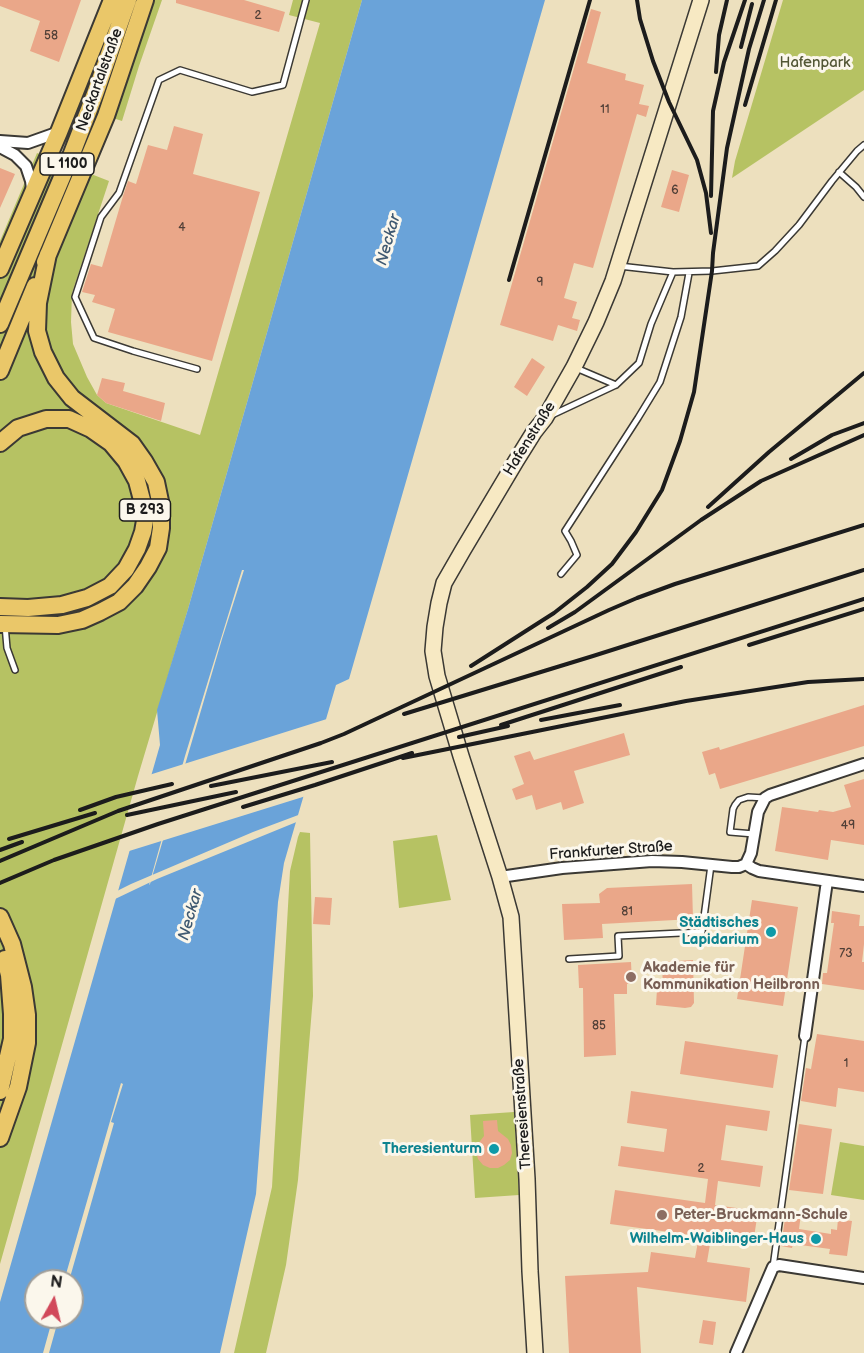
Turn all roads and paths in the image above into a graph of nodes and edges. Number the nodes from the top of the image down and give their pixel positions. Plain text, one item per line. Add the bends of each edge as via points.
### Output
1 (112, 0) edge
2 (128, 0) edge
3 (145, 0) edge
4 (306, 0) edge
5 (701, 0) edge
6 (59, 132) junction
7 (0, 141) edge
8 (864, 145) edge
9 (0, 147) edge
10 (839, 172) junction
11 (32, 195) junction
12 (864, 197) edge
13 (48, 254) junction
14 (618, 266) junction
15 (0, 269) edge
16 (673, 272) junction
17 (689, 273) junction
18 (0, 324) edge
19 (574, 367) junction
20 (197, 369) dead end
21 (0, 371) edge
22 (616, 385) junction
23 (545, 418) junction
24 (0, 443) edge
25 (561, 574) dead end
26 (2, 607) edge
27 (3, 624) edge
28 (15, 670) dead end
29 (864, 764) edge
30 (765, 798) junction
31 (754, 834) junction
32 (746, 864) junction
33 (711, 865) junction
34 (500, 877) junction
35 (827, 881) junction
36 (864, 886) edge
37 (0, 917) edge
38 (0, 931) edge
39 (569, 959) dead end
40 (806, 1036) joint
41 (0, 1091) edge
42 (0, 1138) edge
43 (772, 1266) junction
44 (864, 1278) edge
45 (533, 1350) edge
46 (736, 1353) edge

1 - 6 main road
2 - 18 main road, Neckartalstraße / L 1100 via 71,156
3 - 13 main road, Neckartalstraße / L 1100 via 106,116
4 - 20 lane via 284,85 252,92 180,70 159,80 119,193 101,217 75,297 94,338
5 - 14 main road, Hafenstraße
6 - 7 street via 28,143
6 - 11 main road
8 - 10 lane
9 - 11 street via 26,165
10 - 12 lane
10 - 17 lane via 800,225 758,266
11 - 15 main road
13 - 21 main road, Neckartalstraße / L 1100
13 - 27 main road, Neckartalstraße via 38,303 37,331 43,352 72,398 132,444 144,461 156,483 161,528 158,548 148,567 119,602 82,620 58,625
14 - 16 lane
14 - 19 main road, Hafenstraße
16 - 17 lane
16 - 22 lane via 639,363
17 - 25 lane via 681,317 660,382 565,531 577,555
19 - 22 lane
19 - 23 main road, Hafenstraße
22 - 23 lane
23 - 34 main road, Hafenstraße via 444,583 435,627 437,676
24 - 26 main road, B 293 via 18,428 45,419 69,419 91,429 111,443 126,461 137,481 146,515 137,549 110,586 63,605
26 - 27 lane
27 - 28 lane
29 - 30 street
30 - 31 street
30 - 31 lane via 739,800 733,809 730,831
31 - 32 street
32 - 33 street, Frankfurter Straße
32 - 35 street, Frankfurter Straße via 759,871
33 - 34 street, Frankfurter Straße via 652,861
33 - 39 lane via 702,932 618,936 619,956
34 - 45 main road, Theresienstraße via 511,917
35 - 36 street, Frankfurter Straße
35 - 40 street
37 - 42 main road via 23,987 27,1043 18,1087
38 - 41 main road via 9,975 12,1039
40 - 43 lane
43 - 44 street
43 - 46 street

